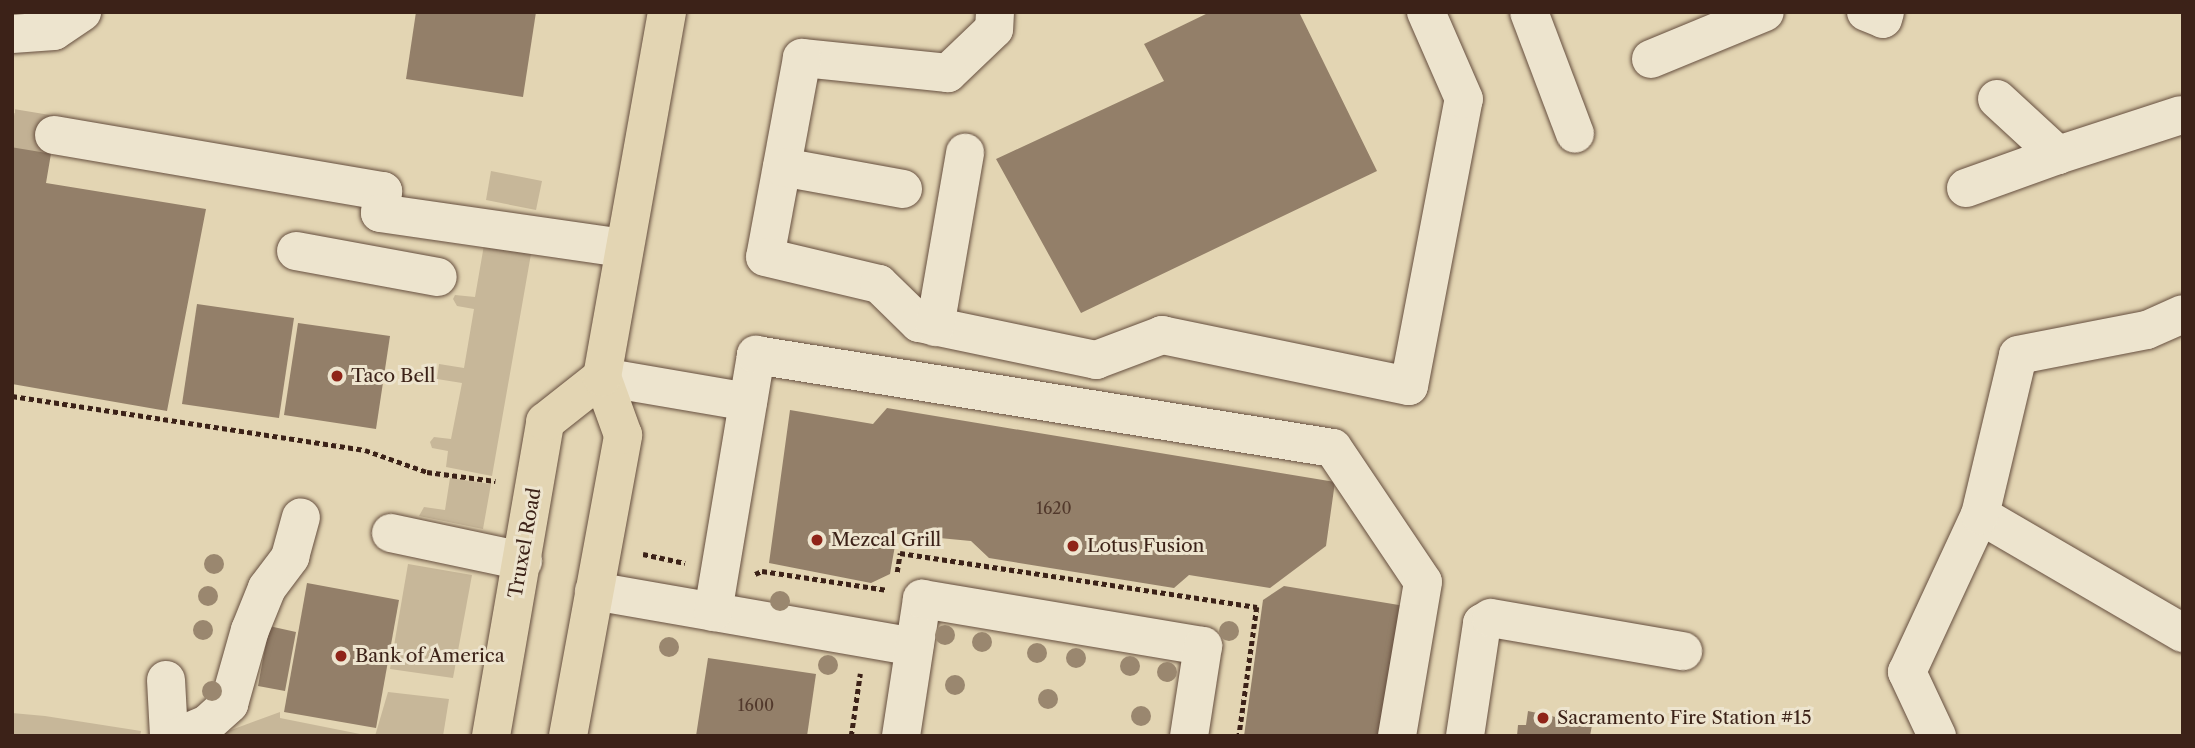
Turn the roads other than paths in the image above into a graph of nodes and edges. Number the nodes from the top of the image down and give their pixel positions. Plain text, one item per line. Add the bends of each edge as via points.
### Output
1 (82, 12) edge
2 (667, 12) edge
3 (995, 12) edge
4 (1426, 12) edge
5 (1529, 12) edge
6 (1765, 12) edge
7 (1866, 12) edge
8 (1885, 12) edge
9 (12, 34) edge
10 (1651, 59) dead end
11 (1997, 99) dead end
12 (2181, 116) edge
13 (1576, 134) dead end
14 (54, 135) tunnel mouth
15 (965, 153) dead end
16 (2058, 155) junction
17 (782, 167) junction
18 (1966, 188) dead end
19 (903, 189) dead end
20 (624, 248) junction
21 (296, 251) dead end
22 (438, 277) dead end
23 (2183, 314) edge
24 (935, 327) junction
25 (602, 377) junction
26 (748, 402) junction
27 (1980, 515) junction
28 (301, 517) dead end
29 (391, 533) dead end
30 (523, 561) junction
31 (594, 591) junction
32 (713, 612) junction
33 (2183, 634) edge
34 (915, 647) junction
35 (1683, 652) dead end
36 (166, 680) dead end
37 (169, 736) edge
38 (179, 736) edge
39 (491, 736) edge
40 (568, 736) edge
41 (901, 736) edge
42 (1189, 736) edge
43 (1397, 736) edge
44 (1465, 736) edge
45 (1937, 736) edge

1 - 9 street via 54,30
2 - 20 main road
3 - 17 street via 994,29 948,73 803,58
4 - 24 street via 1464,99 1409,386 1163,335 1096,360
5 - 13 street
6 - 10 street
7 - 8 street via 1882,19
11 - 16 street
12 - 16 street
14 - 20 street via 383,191 380,212
15 - 24 street
16 - 18 street
17 - 19 street
17 - 24 street via 765,257 880,284 919,323
20 - 25 main road
21 - 22 street
23 - 27 street via 2147,330 2018,355
25 - 26 street
25 - 30 main road, Truxel Road via 545,422
25 - 31 main road via 623,435
26 - 32 street
26 - 43 street via 756,355 1333,448 1423,582
27 - 33 street
27 - 45 street via 1907,672
28 - 38 street via 290,556 267,588 250,630 229,704 207,724
29 - 30 street
30 - 39 main road, Truxel Road
31 - 32 street
31 - 40 main road
32 - 34 street
34 - 41 street
34 - 42 street via 922,599 1203,646
35 - 44 street via 1491,618 1482,623
36 - 37 street

